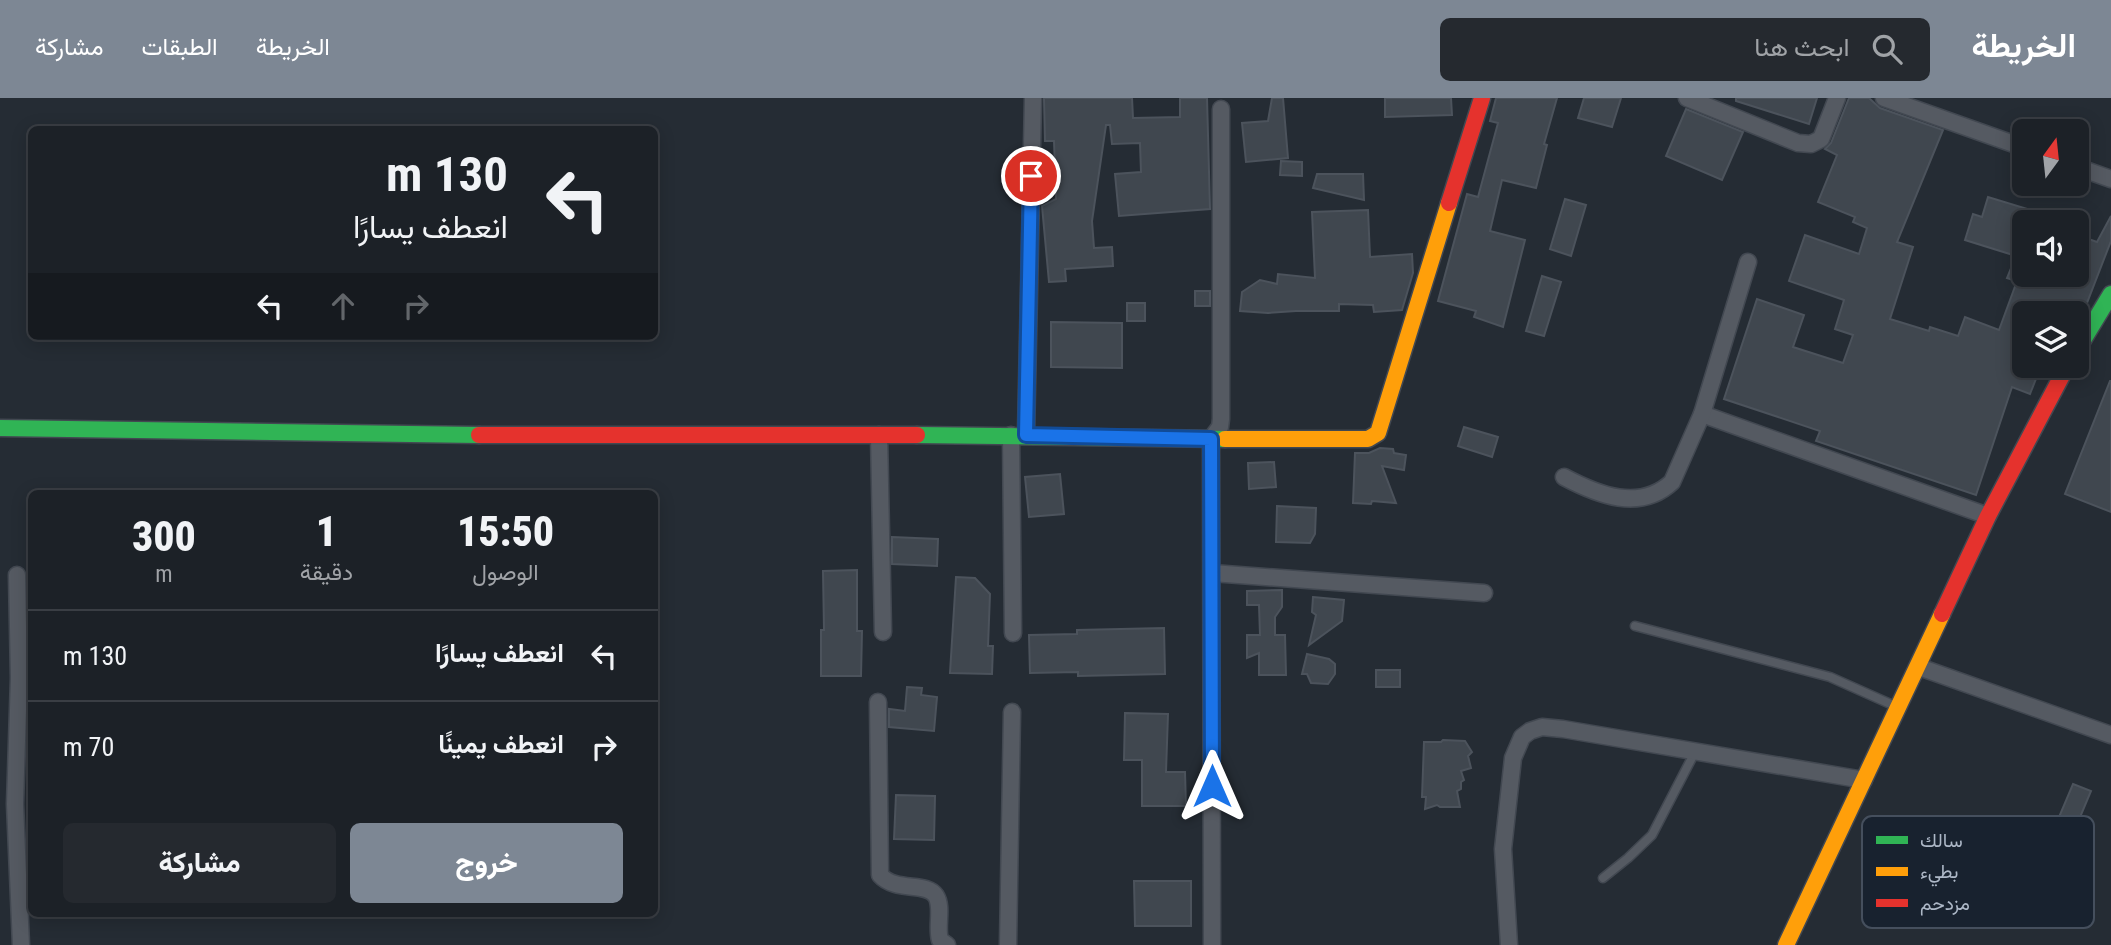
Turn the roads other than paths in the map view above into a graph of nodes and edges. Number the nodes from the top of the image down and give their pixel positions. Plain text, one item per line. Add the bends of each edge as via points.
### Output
1 (1033, 98) edge
2 (1482, 98) edge
3 (1687, 98) edge
4 (1837, 98) edge
5 (1884, 98) edge
6 (1221, 109) dead end
7 (2012, 143) edge
8 (2090, 172) edge
9 (2111, 179) edge
10 (1748, 262) dead end
11 (2111, 294) edge
12 (2089, 330) edge
13 (2061, 378) edge
14 (1702, 414) junction
15 (0, 428) edge
16 (879, 435) junction
17 (1018, 435) junction
18 (1211, 439) junction
19 (1564, 477) dead end
20 (1988, 516) junction
21 (1212, 573) junction
22 (17, 575) dead end
23 (1484, 593) dead end
24 (1635, 626) dead end
25 (883, 632) dead end
26 (1013, 634) dead end
27 (1919, 667) junction
28 (878, 702) dead end
29 (1899, 708) junction
30 (1012, 712) dead end
31 (2111, 736) edge
32 (1695, 752) junction
33 (24, 754) edge
34 (1864, 780) junction
35 (1603, 878) dead end
36 (25, 892) edge
37 (20, 945) edge
38 (947, 945) edge
39 (1008, 945) edge
40 (1212, 945) edge
41 (1508, 945) edge
42 (1786, 945) edge

1 - 17 street
2 - 18 street via 1378,433 1368,439
3 - 4 street via 1798,143 1811,144 1821,139
5 - 7 street
6 - 18 street via 1221,419
8 - 9 street
10 - 14 street
11 - 12 street
13 - 20 street
14 - 19 street via 1679,470 1664,490 1622,498
14 - 20 street
15 - 16 street
16 - 17 street
16 - 25 street
17 - 18 street
17 - 26 street
18 - 21 street
20 - 27 street
21 - 23 street
21 - 40 street
22 - 33 street
24 - 29 lane via 1830,677
27 - 29 street
27 - 31 street
28 - 38 street via 880,875 898,886 927,888 935,894 938,933
29 - 34 street
30 - 39 street
32 - 34 street
32 - 35 lane via 1652,835
32 - 41 street via 1542,727 1522,737 1513,758 1503,849
33 - 36 street via 15,804
34 - 42 street
36 - 37 street

